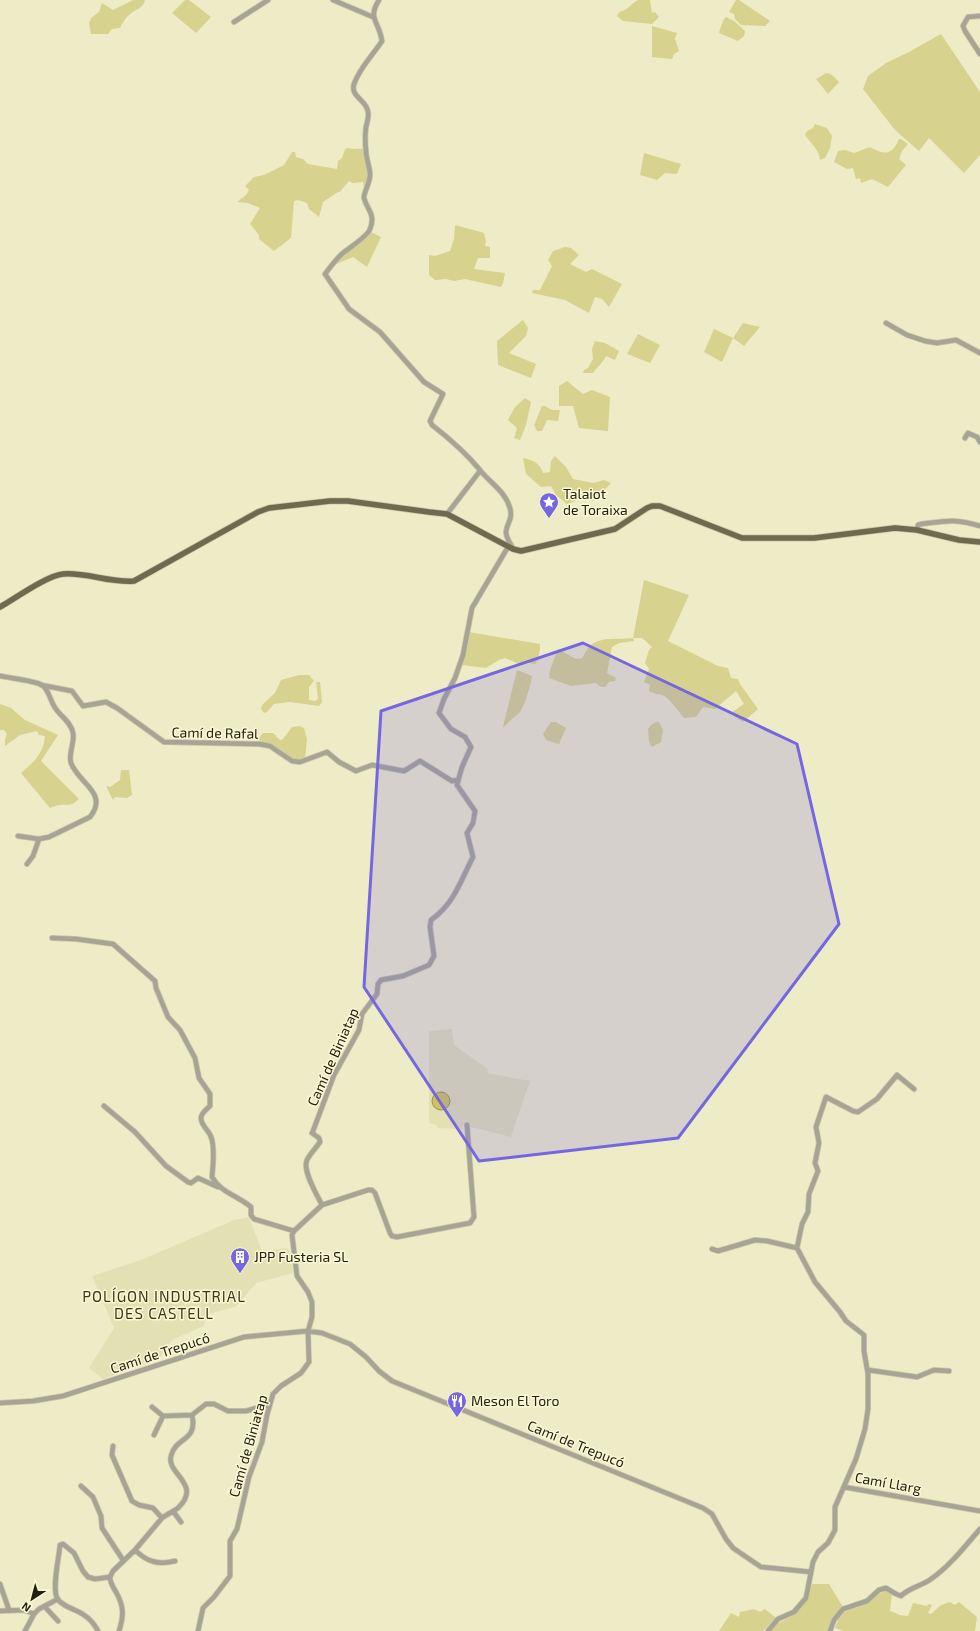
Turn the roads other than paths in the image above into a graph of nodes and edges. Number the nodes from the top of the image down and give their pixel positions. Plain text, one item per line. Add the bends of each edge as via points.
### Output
1 (268, 0) edge
2 (333, 0) edge
3 (379, 0) edge
4 (980, 16) edge
5 (372, 17) junction
6 (234, 22) dead end
7 (980, 54) edge
8 (886, 323) dead end
9 (980, 353) edge
10 (965, 438) dead end
11 (980, 442) edge
12 (480, 471) junction
13 (447, 514) junction
14 (980, 526) edge
15 (917, 530) junction
16 (980, 542) edge
17 (510, 548) junction
18 (0, 607) edge
19 (0, 676) edge
20 (41, 685) junction
21 (457, 780) junction
22 (18, 836) dead end
23 (38, 839) junction
24 (27, 864) dead end
25 (52, 938) dead end
26 (914, 1089) dead end
27 (104, 1106) dead end
28 (467, 1125) dead end
29 (218, 1187) junction
30 (322, 1205) junction
31 (294, 1231) junction
32 (797, 1248) junction
33 (712, 1249) dead end
34 (308, 1331) junction
35 (868, 1370) junction
36 (949, 1371) dead end
37 (0, 1403) edge
38 (270, 1404) junction
39 (152, 1407) dead end
40 (192, 1415) junction
41 (163, 1416) junction
42 (154, 1435) dead end
43 (113, 1446) dead end
44 (81, 1486) dead end
45 (844, 1487) junction
46 (173, 1511) junction
47 (980, 1511) edge
48 (162, 1518) junction
49 (181, 1522) dead end
50 (980, 1529) edge
51 (134, 1550) junction
52 (123, 1560) junction
53 (175, 1561) dead end
54 (812, 1572) junction
55 (110, 1577) junction
56 (0, 1584) edge
57 (58, 1599) junction
58 (45, 1607) junction
59 (9, 1610) junction
60 (0, 1611) edge
61 (34, 1614) junction
62 (58, 1620) dead end
63 (25, 1631) edge
64 (98, 1631) edge
65 (119, 1631) edge
66 (198, 1631) edge
67 (768, 1631) edge
68 (830, 1631) edge

1 - 6 street
2 - 5 street
3 - 5 street
4 - 7 street via 968,17 964,26
5 - 12 street via 377,23 382,41 363,66 353,90 365,103 368,112 366,152 370,174 364,198 373,218 370,231 342,254 326,274 349,309 380,332 424,382 443,394 430,421 432,426 462,450
8 - 9 street via 925,341 937,343 956,340
10 - 11 street via 968,433 977,437
12 - 13 street
12 - 17 street via 503,494 510,507 512,516 506,532
13 - 17 main road
13 - 18 main road via 348,501 269,508 134,581 123,582 63,574 50,578
14 - 15 street via 954,520 921,524
15 - 16 main road
15 - 17 main road via 895,528 814,538 742,538 660,506 652,506 615,529 528,550
17 - 21 street via 472,608 463,655 439,713 452,729 470,742 471,747
19 - 20 street
20 - 21 street, Camí de Rafal via 72,691 83,706 106,702 164,742 258,744 270,746 292,761 300,762 327,752 339,762 356,770 372,766 404,771 420,761 452,780
20 - 23 street via 55,708 70,725 74,734 71,763 75,772 93,791 96,805 90,817 49,837
21 - 30 street, Camí de Biniatap via 457,785 475,811 473,823 467,833 473,857 449,904 431,920 434,956 432,961 429,965 403,976 381,980 377,994 362,1014 360,1030 334,1075 312,1130 320,1142 306,1163 308,1175
22 - 23 street
23 - 24 street
25 - 29 street via 113,944 155,981 168,1017 180,1030 196,1058 199,1078 210,1094 210,1106 201,1118 212,1139 212,1177
26 - 32 street via 897,1075 877,1099 858,1112 826,1097 816,1127 819,1143 815,1163 818,1171 809,1194 808,1212
27 - 29 street via 135,1132 166,1166 188,1182 191,1183 198,1178
28 - 30 street via 474,1217 470,1223 397,1237 390,1233 372,1190
29 - 31 street via 251,1207 254,1219
30 - 31 street
31 - 34 street, Camí de Biniatap via 292,1235 296,1276 312,1302 312,1317
32 - 33 street via 766,1240 755,1240 718,1251
32 - 35 street via 815,1282 846,1321 864,1335
34 - 37 street, Camí de Trepucó via 244,1337 63,1396
34 - 38 street, Camí de Biniatap via 309,1362 306,1368 273,1394
34 - 54 street, Camí de Trepucó via 322,1333 350,1344 392,1381 703,1508 712,1514 733,1548 761,1567
35 - 36 street via 917,1377 934,1370
35 - 45 street via 868,1410 865,1429
38 - 40 street via 246,1411 228,1411 214,1404 206,1404
38 - 66 street, Camí de Biniatap via 237,1529 230,1541 230,1576 203,1608
39 - 41 street
40 - 41 street
40 - 46 street via 193,1430 171,1456 170,1462 184,1482 187,1494 179,1507
41 - 42 street
43 - 48 street via 112,1455 132,1501 153,1508
44 - 52 street via 92,1497 101,1516 102,1528
45 - 47 street, Camí Llarg
45 - 54 street, Camí Llarg via 835,1507 835,1530 828,1543 818,1552
46 - 48 street
46 - 49 street
48 - 51 street
50 - 68 street via 941,1572 930,1580 907,1590 901,1596 886,1588 879,1590 867,1601 843,1609 834,1620
51 - 52 street
51 - 53 street via 152,1563
52 - 55 street
54 - 67 street, Camí Llarg via 809,1588 802,1602 794,1612 778,1619
55 - 57 street via 88,1577 74,1553 63,1544 60,1545 56,1576
55 - 65 street via 123,1607 124,1615
56 - 59 street
57 - 58 street
57 - 64 street via 66,1606 84,1614
58 - 61 street
58 - 62 street
59 - 60 street
59 - 61 street via 24,1610
61 - 63 street

